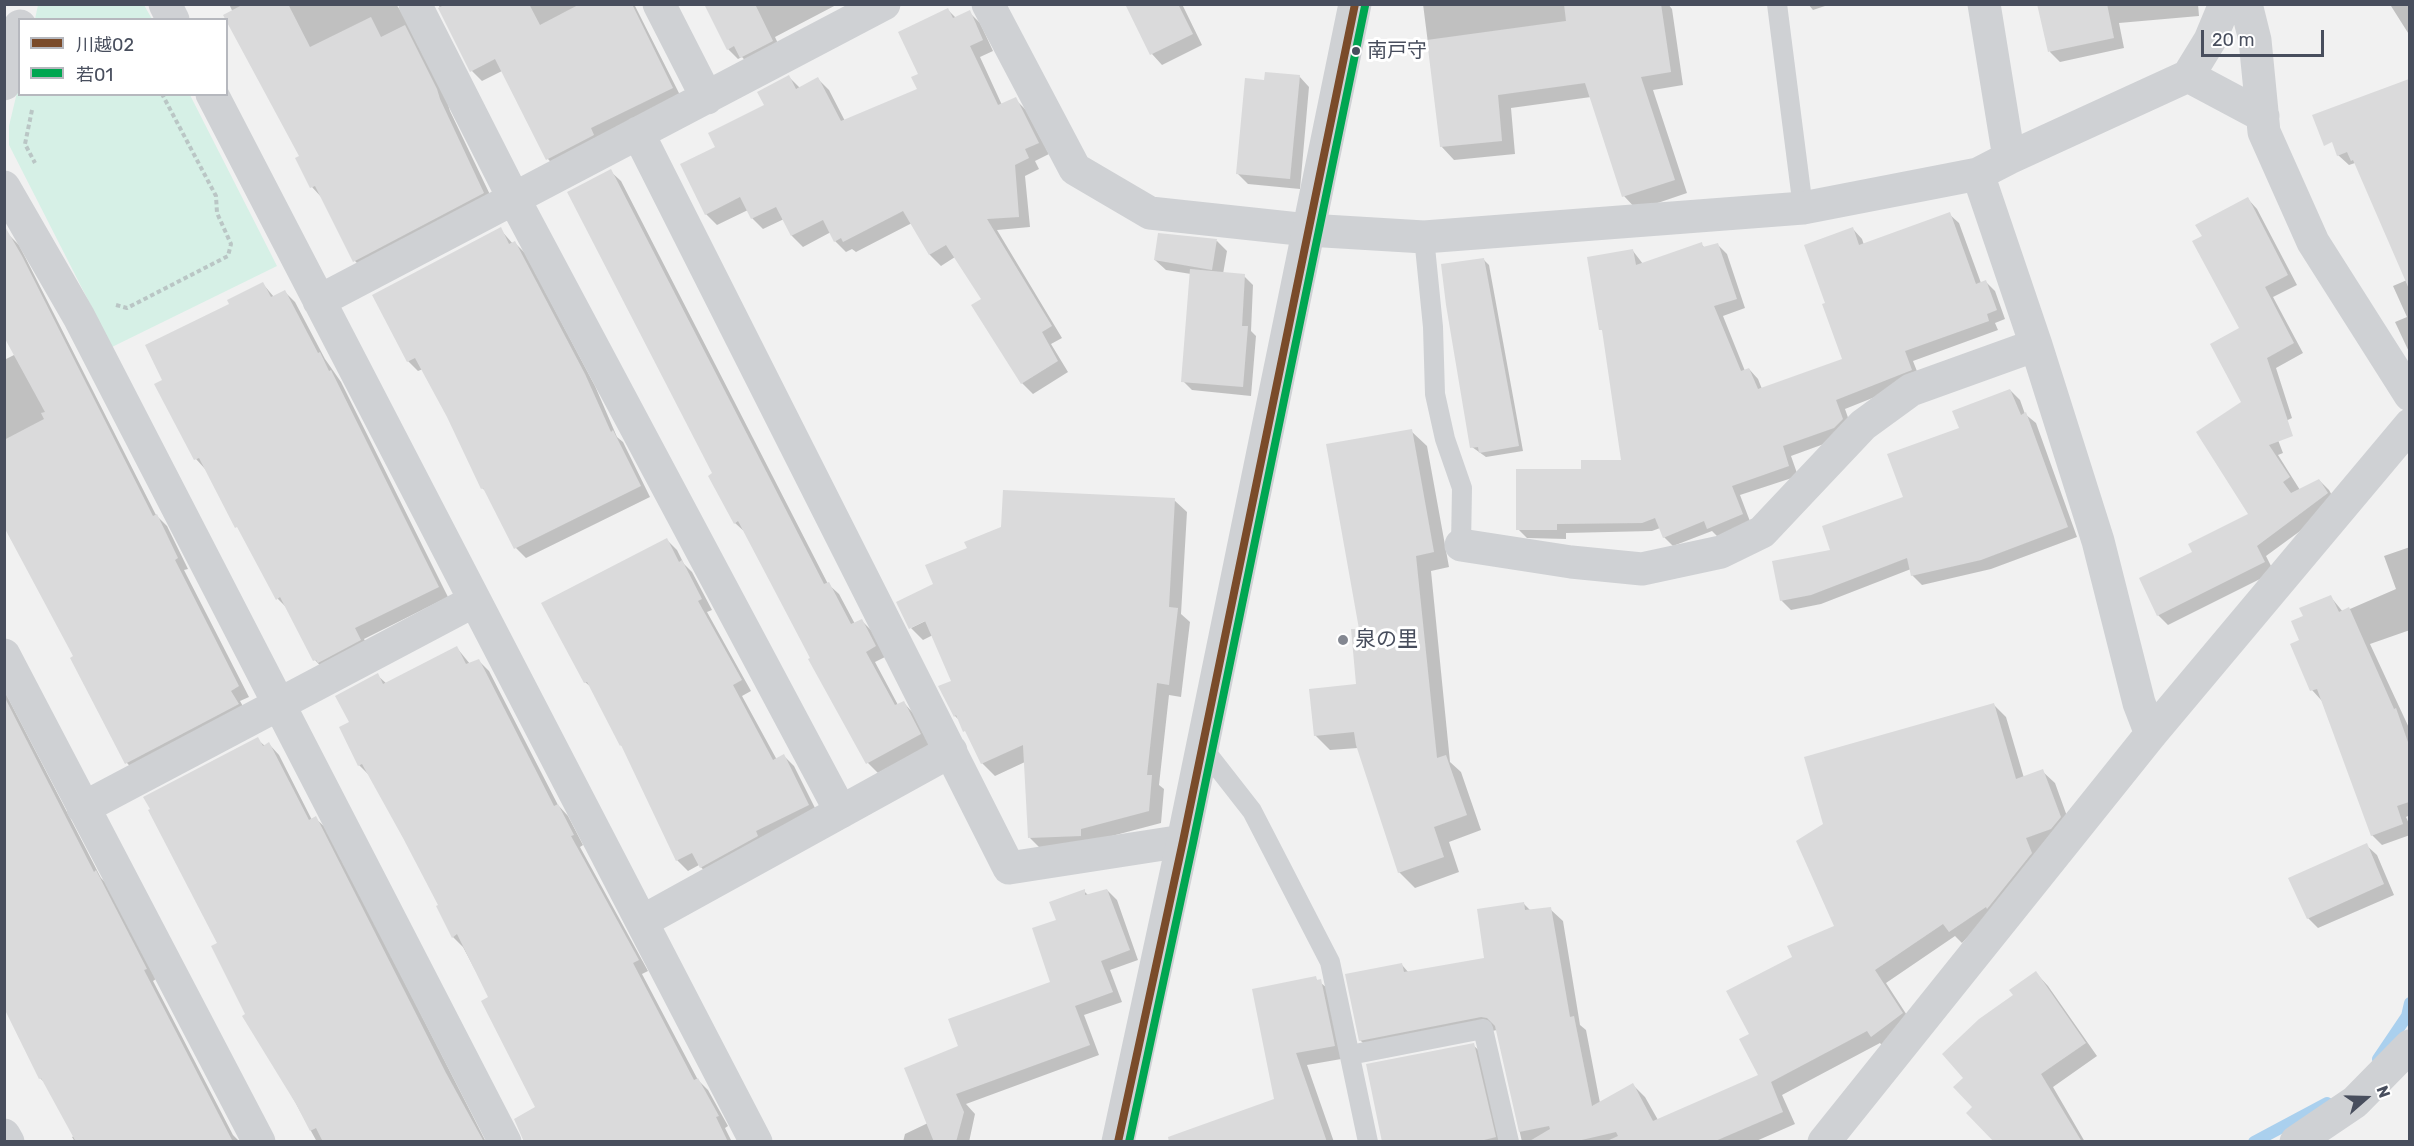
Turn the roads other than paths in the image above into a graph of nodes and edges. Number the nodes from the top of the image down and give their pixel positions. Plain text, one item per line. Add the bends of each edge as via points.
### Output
1 (165, 4) edge
2 (415, 4) edge
3 (659, 4) edge
4 (884, 4) edge
5 (988, 4) edge
6 (1355, 4) edge
7 (1777, 4) edge
8 (1984, 4) edge
9 (2225, 4) edge
10 (2246, 4) edge
11 (172, 18) edge
12 (18, 33) edge
13 (2188, 76) junction
14 (4, 84) edge
15 (213, 96) edge
16 (707, 98) junction
17 (2263, 116) junction
18 (638, 133) junction
19 (2009, 158) junction
20 (1978, 174) junction
21 (4, 187) edge
22 (514, 199) junction
23 (1803, 208) junction
24 (1308, 230) junction
25 (1424, 237) junction
26 (319, 301) junction
27 (2036, 345) junction
28 (2409, 395) edge
29 (2409, 425) edge
30 (1461, 545) joint
31 (474, 601) junction
32 (4, 655) edge
33 (279, 705) junction
34 (2151, 734) junction
35 (1202, 747) junction
36 (951, 751) junction
37 (83, 808) junction
38 (841, 812) junction
39 (1183, 841) junction
40 (642, 921) junction
41 (2409, 1046) edge
42 (1350, 1055) junction
43 (4, 1135) edge
44 (8, 1142) edge
45 (260, 1142) edge
46 (505, 1142) edge
47 (756, 1142) edge
48 (1118, 1142) edge
49 (1368, 1142) edge
50 (1509, 1142) edge
51 (1824, 1142) edge
52 (2296, 1142) edge

1 - 11 street
2 - 22 street
3 - 16 street
4 - 16 street
5 - 24 street via 1075,169 1150,213
6 - 24 street
7 - 23 lane
8 - 19 street
9 - 13 street via 2210,40
10 - 17 street via 2255,40
12 - 14 street
13 - 17 street
13 - 19 street
15 - 26 street
16 - 18 street
17 - 28 street via 2264,132 2313,242
18 - 22 street
18 - 36 street
19 - 20 street
20 - 23 street
20 - 27 street
21 - 33 street via 79,317
22 - 26 street
22 - 38 street
23 - 25 street
24 - 25 street
24 - 35 street
25 - 30 lane via 1435,394 1462,488
26 - 31 street
27 - 30 street via 1911,390 1863,424 1762,532 1721,552 1642,570
27 - 34 street via 2098,542 2139,703
29 - 34 street
31 - 33 street
31 - 40 street
32 - 37 street
33 - 37 street
33 - 46 street
34 - 51 street
35 - 39 street
35 - 42 lane via 1252,811 1330,962
36 - 38 street
36 - 39 street via 1009,868
37 - 45 street
38 - 40 street
39 - 48 street
40 - 47 street
41 - 52 street via 2355,1102
42 - 49 lane
42 - 50 lane via 1483,1029
43 - 44 street

